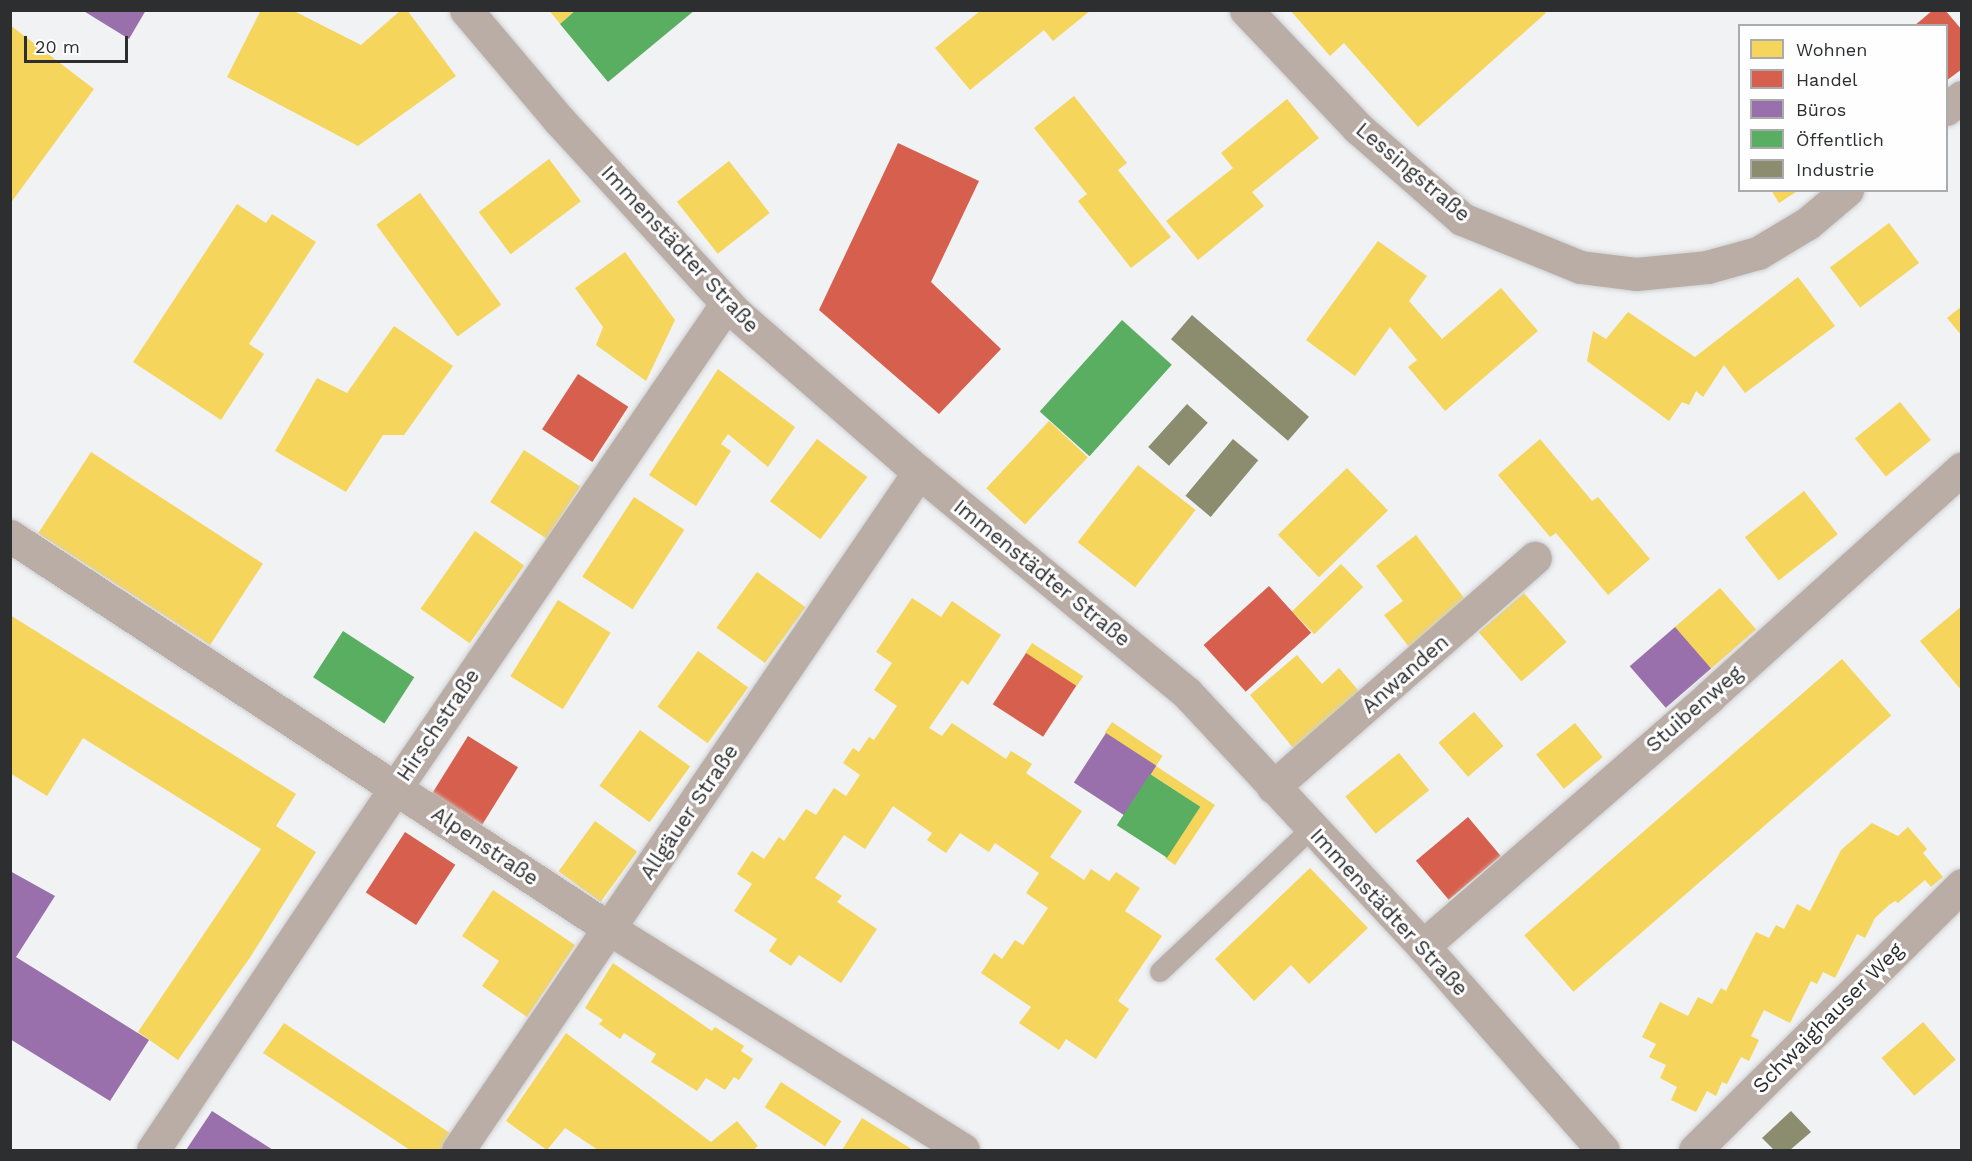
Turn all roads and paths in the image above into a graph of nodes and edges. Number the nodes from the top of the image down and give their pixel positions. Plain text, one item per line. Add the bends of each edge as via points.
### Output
1 (466, 10) edge
2 (1246, 10) edge
3 (1962, 97) edge
4 (1948, 108) edge
5 (1845, 192) edge
6 (727, 303) junction
7 (1962, 468) edge
8 (919, 472) junction
9 (10, 536) edge
10 (1535, 558) dead end
11 (396, 787) junction
12 (1273, 787) junction
13 (1311, 829) junction
14 (1962, 885) edge
15 (610, 929) junction
16 (1423, 946) junction
17 (1160, 972) dead end
18 (153, 1150) edge
19 (458, 1150) edge
20 (963, 1150) edge
21 (1603, 1150) edge
22 (1695, 1150) edge

1 - 6 street, Immenstädter Straße via 559,120
2 - 5 street, Lessingstraße via 1358,128 1462,219 1580,267 1636,274 1707,267 1758,253 1808,223
3 - 4 street
6 - 8 street, Immenstädter Straße
6 - 11 street, Hirschstraße
7 - 16 street, Stuibenweg
8 - 12 street, Immenstädter Straße via 1187,693
8 - 15 street, Allgäuer Straße
9 - 11 street, Alpenstraße
10 - 12 street, Anwanden
11 - 15 street, Alpenstraße
11 - 18 street, Hirschstraße
12 - 13 street, Immenstädter Straße
13 - 16 street, Immenstädter Straße
13 - 17 lane
14 - 22 street, Schwaighauser Weg
15 - 19 street, Allgäuer Straße
15 - 20 street, Alpenstraße
16 - 21 street, Immenstädter Straße

